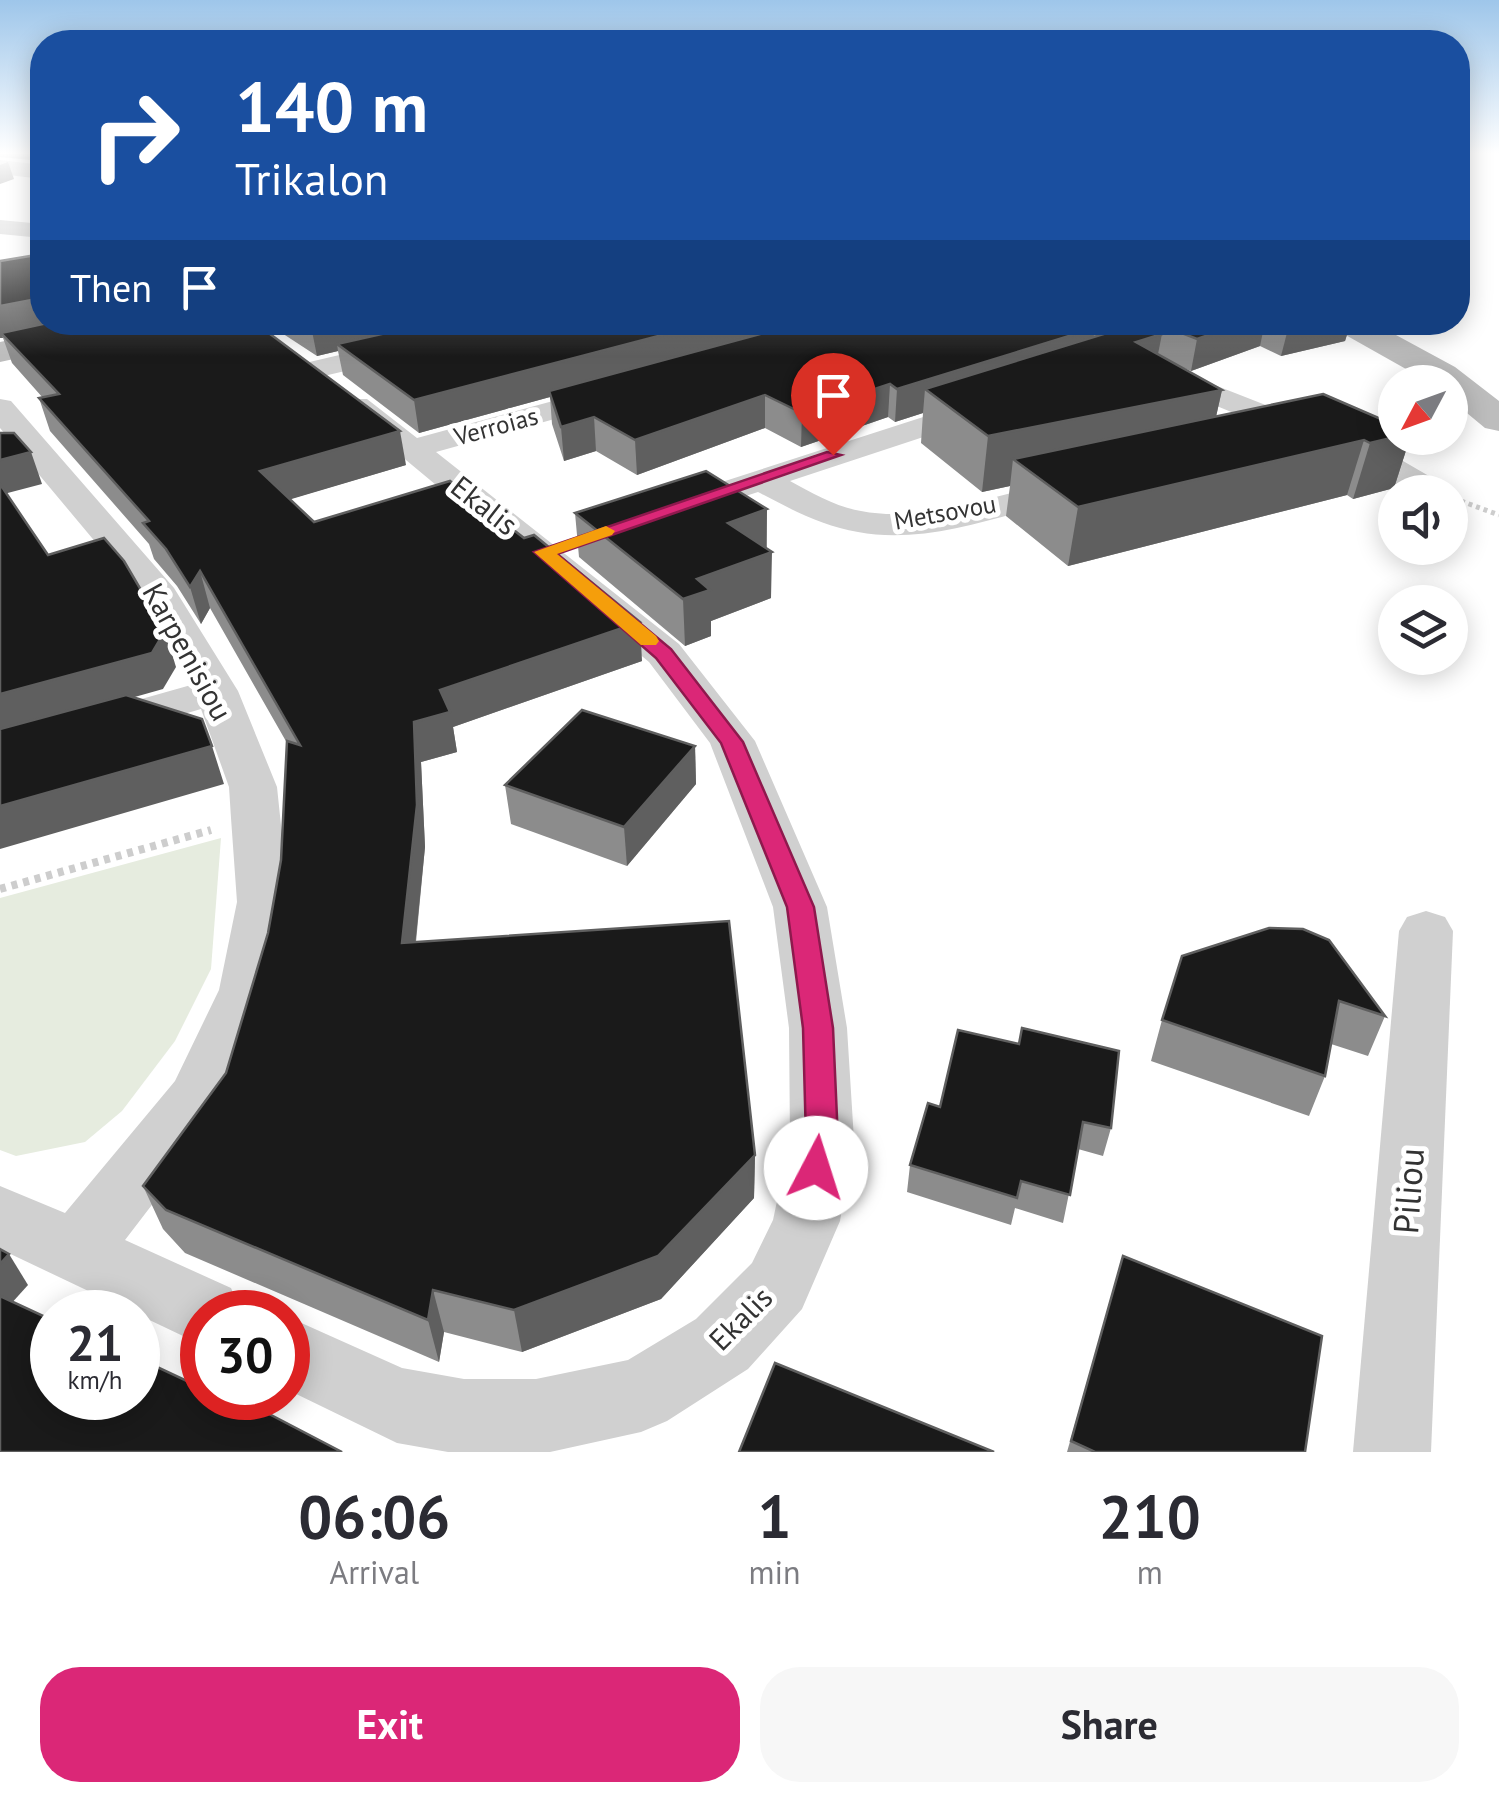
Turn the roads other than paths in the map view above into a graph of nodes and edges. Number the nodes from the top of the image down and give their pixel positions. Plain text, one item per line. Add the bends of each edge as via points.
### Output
1 (0, 227) edge
2 (30, 231) edge
3 (79, 335) edge
4 (462, 335) edge
5 (1374, 335) edge
6 (1416, 335) edge
7 (267, 342) edge
8 (0, 352) edge
9 (1146, 367) edge
10 (311, 370) junction
11 (1499, 385) edge
12 (636, 387) edge
13 (1017, 396) edge
14 (1499, 420) edge
15 (7, 426) edge
16 (1313, 434) junction
17 (1255, 446) edge
18 (412, 449) junction
19 (1405, 475) edge
20 (759, 479) junction
21 (1100, 481) edge
22 (652, 516) edge
23 (216, 692) junction
24 (0, 754) edge
25 (1426, 931) dead end
26 (0, 1216) edge
27 (77, 1250) junction
28 (180, 1300) edge
29 (310, 1363) edge
30 (1392, 1452) edge

1 - 2 street
3 - 8 main road
4 - 10 street
5 - 14 main road via 1442,375
6 - 11 main road
7 - 10 street, Ekalis
9 - 16 street
10 - 18 street, Ekalis
12 - 18 street, Verroias
13 - 20 street
15 - 23 street, Karpenisiou via 155,588
16 - 17 street
16 - 19 street
18 - 29 street, Ekalis via 562,546 664,653 732,742 800,907 818,1028 822,1140 806,1221 776,1286 722,1344 641,1395 536,1418 464,1417 397,1405
20 - 21 street, Metsovou via 834,515 892,524
20 - 22 street
23 - 24 street
23 - 27 street, Karpenisiou via 252,787 256,818 263,902 247,990 198,1098
25 - 30 street, Piliou
26 - 27 street
27 - 28 street

